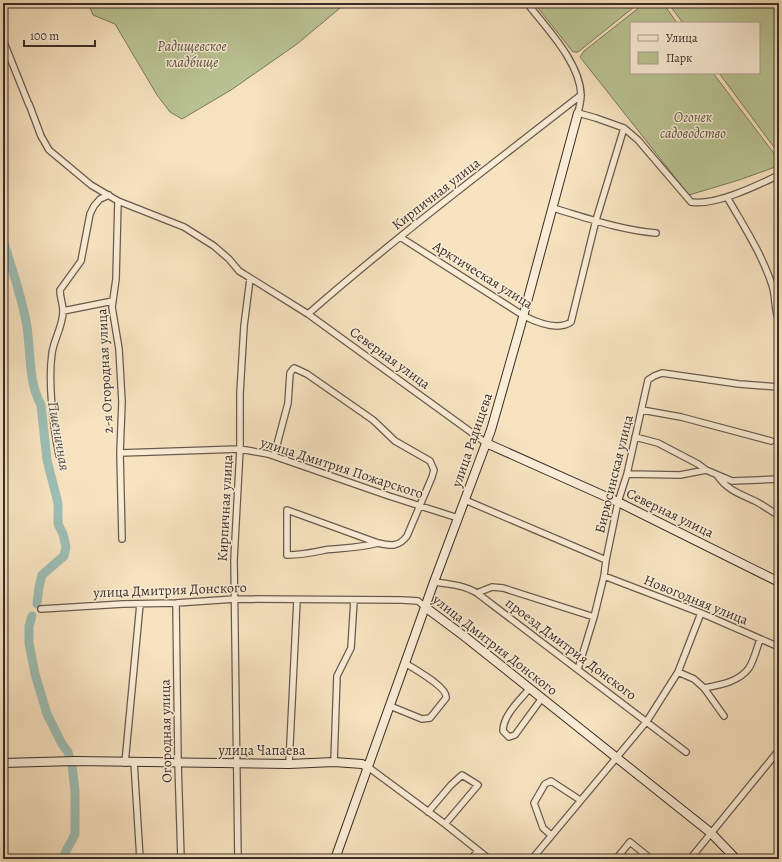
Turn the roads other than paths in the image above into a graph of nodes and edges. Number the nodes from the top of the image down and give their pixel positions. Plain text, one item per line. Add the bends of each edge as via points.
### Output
1 (527, 3) edge
2 (3, 40) edge
3 (581, 95) junction
4 (578, 113) junction
5 (624, 128) junction
6 (779, 175) edge
7 (109, 195) junction
8 (727, 197) junction
9 (118, 201) junction
10 (553, 208) junction
11 (596, 220) junction
12 (656, 233) dead end
13 (400, 237) junction
14 (250, 279) junction
15 (113, 301) junction
16 (63, 311) junction
17 (308, 314) junction
18 (524, 316) junction
19 (779, 322) edge
20 (779, 387) edge
21 (642, 410) junction
22 (636, 437) junction
23 (771, 441) dead end
24 (486, 443) junction
25 (240, 450) junction
26 (120, 453) junction
27 (59, 455) dead end
28 (274, 456) junction
29 (706, 470) junction
30 (627, 474) junction
31 (717, 475) junction
32 (779, 479) edge
33 (465, 500) junction
34 (618, 502) junction
35 (420, 506) junction
36 (779, 516) edge
37 (458, 518) junction
38 (122, 539) dead end
39 (378, 543) junction
40 (606, 560) junction
41 (604, 576) junction
42 (434, 582) junction
43 (779, 582) edge
44 (477, 593) junction
45 (234, 599) junction
46 (297, 600) junction
47 (354, 600) junction
48 (176, 603) junction
49 (140, 604) junction
50 (425, 607) junction
51 (41, 609) dead end
52 (701, 613) junction
53 (594, 617) junction
54 (760, 639) junction
55 (779, 647) edge
56 (405, 663) junction
57 (578, 669) junction
58 (678, 672) junction
59 (530, 688) junction
60 (704, 688) junction
61 (542, 698) junction
62 (390, 706) junction
63 (724, 716) dead end
64 (647, 721) junction
65 (779, 750) edge
66 (686, 752) dead end
67 (616, 757) junction
68 (3, 762) edge
69 (134, 762) junction
70 (178, 762) junction
71 (334, 762) junction
72 (125, 763) junction
73 (237, 763) junction
74 (289, 764) junction
75 (368, 767) junction
76 (580, 800) junction
77 (428, 812) junction
78 (445, 824) junction
79 (711, 833) junction
80 (551, 835) junction
81 (478, 851) junction
82 (140, 859) edge
83 (180, 859) edge
84 (238, 859) edge
85 (335, 859) edge
86 (471, 859) edge
87 (489, 859) edge
88 (532, 859) edge
89 (616, 859) edge
90 (651, 859) edge
91 (690, 859) edge
92 (736, 859) edge

1 - 3 street via 569,58
2 - 7 street, Северная улица via 49,150 91,185
3 - 4 street
3 - 13 street, Кирпичная улица
4 - 5 street
4 - 10 main road, улица Радищева
5 - 8 street via 638,140 691,202 699,204
5 - 11 street
6 - 8 street
7 - 9 street, Северная улица
7 - 16 street via 100,199 90,214 81,261 60,290
8 - 19 street via 764,264 773,287
9 - 14 street, Северная улица via 184,227 214,246
9 - 15 street, 2-я Огородная улица
10 - 11 street
10 - 18 main road, улица Радищева
11 - 12 street via 632,230
11 - 18 street, Арктическая улица via 571,322 560,326
13 - 17 street, Кирпичная улица
13 - 18 street, Арктическая улица
14 - 17 street, Северная улица
14 - 25 street, Кирпичная улица via 240,393
15 - 16 street
15 - 26 street, 2-я Огородная улица via 122,402
16 - 27 street via 51,362 53,420
17 - 24 street, Северная улица
18 - 24 main road, улица Радищева
20 - 21 street, Бирюсинская улица via 662,373 648,380
21 - 22 street, Бирюсинская улица
21 - 23 street via 682,417
22 - 29 street via 658,443
22 - 30 street, Бирюсинская улица
24 - 33 main road, улица Радищева
24 - 34 main road, Северная улица
25 - 26 street, улица Дмитрия Пожарского
25 - 28 street, улица Дмитрия Пожарского
25 - 45 street, Кирпичная улица
26 - 38 street, 2-я Огородная улица
28 - 35 street, улица Дмитрия Пожарского
28 - 35 street via 288,403 290,374 294,368 307,374 373,420 395,442 430,462 434,470
29 - 30 street via 680,475
29 - 31 street
30 - 34 street, Бирюсинская улица
31 - 32 street via 732,481
31 - 36 street via 741,496
33 - 37 main road, улица Радищева
33 - 40 street
34 - 40 street, Бирюсинская улица
34 - 43 main road, Северная улица
35 - 37 street, улица Дмитрия Пожарского
35 - 39 street via 408,536 402,543
37 - 42 main road, улица Радищева
39 - 39 street via 305,555 288,555 287,510
40 - 41 street, Бирюсинская улица
41 - 52 street, Новогодняя улица
41 - 53 street, Бирюсинская улица
42 - 44 street, проезд Дмитрия Донского via 469,588
42 - 50 main road, улица Радищева
44 - 53 street via 492,587 503,588
44 - 57 street, проезд Дмитрия Донского
45 - 46 street, улица Дмитрия Донского
45 - 48 street, улица Дмитрия Донского
45 - 73 street, Кирпичная улица
46 - 47 street, улица Дмитрия Донского
46 - 74 street
47 - 50 street, улица Дмитрия Донского via 402,600 418,602
47 - 71 street via 351,648 338,676
48 - 49 street, улица Дмитрия Донского
48 - 70 street, Огородная улица
49 - 51 street, улица Дмитрия Донского
49 - 72 street
50 - 56 main road, улица Радищева
50 - 59 main road, улица Дмитрия Донского
52 - 54 street, Новогодняя улица
52 - 58 street
53 - 57 street, Бирюсинская улица
54 - 55 street, Новогодняя улица
54 - 60 street via 749,668 735,680
56 - 62 main road, улица Радищева
56 - 62 street via 432,680 445,692 446,698 428,719
57 - 64 street, проезд Дмитрия Донского
58 - 60 street via 694,679
58 - 64 street
59 - 61 main road, улица Дмитрия Донского
59 - 61 street via 503,724 503,731 509,737 515,735
60 - 63 street
61 - 67 main road, улица Дмитрия Донского
62 - 75 main road, улица Радищева
64 - 66 street, проезд Дмитрия Донского
64 - 67 street
65 - 79 street
67 - 76 street
67 - 79 main road, улица Дмитрия Донского
68 - 72 main road, улица Чапаева
69 - 70 main road, улица Чапаева
69 - 72 main road, улица Чапаева
69 - 82 street
70 - 73 main road, улица Чапаева
70 - 83 street, Огородная улица
71 - 74 main road, улица Чапаева
71 - 75 main road, улица Чапаева via 362,764
73 - 74 main road, улица Чапаева
73 - 84 street, Кирпичная улица
75 - 77 street, улица Чапаева
75 - 85 main road, улица Радищева
76 - 80 street
76 - 80 street via 552,781 546,784 534,803 543,828
77 - 78 street, улица Чапаева
77 - 78 street via 462,775 478,785
78 - 81 street, улица Чапаева
79 - 91 street
79 - 92 main road, улица Дмитрия Донского
80 - 88 street
81 - 86 street
81 - 87 street, улица Чапаева
89 - 90 street via 630,842

